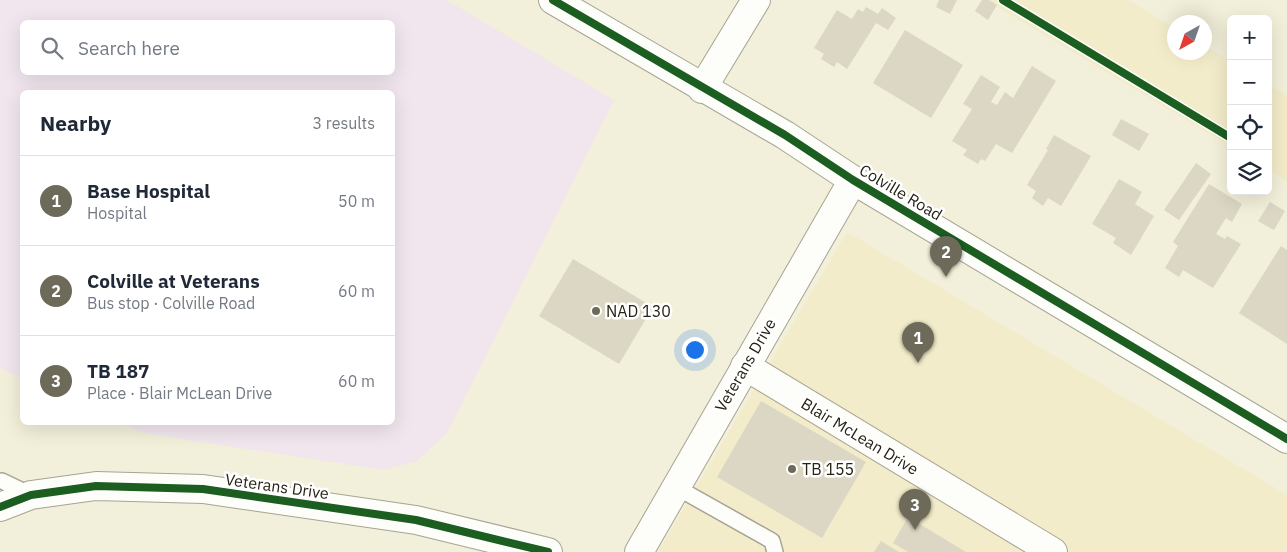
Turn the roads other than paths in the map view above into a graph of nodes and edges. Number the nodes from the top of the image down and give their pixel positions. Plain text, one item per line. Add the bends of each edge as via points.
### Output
1 (553, 0) edge
2 (756, 0) edge
3 (702, 89) junction
4 (853, 180) junction
5 (744, 366) junction
6 (1287, 439) edge
7 (676, 487) junction
8 (1, 494) edge
9 (548, 552) edge
10 (639, 552) edge
11 (775, 552) edge
12 (1052, 552) edge

1 - 3 street, Colville Road
2 - 3 street
3 - 4 street, Colville Road via 785,135
4 - 5 street, Veterans Drive
4 - 6 street, Colville Road
5 - 7 street, Veterans Drive
5 - 12 street, Blair McLean Drive via 818,399 906,452 995,506
7 - 10 street, Veterans Drive
7 - 11 lane via 772,541
8 - 9 street, Veterans Drive via 31,495 96,486 203,489 416,520

